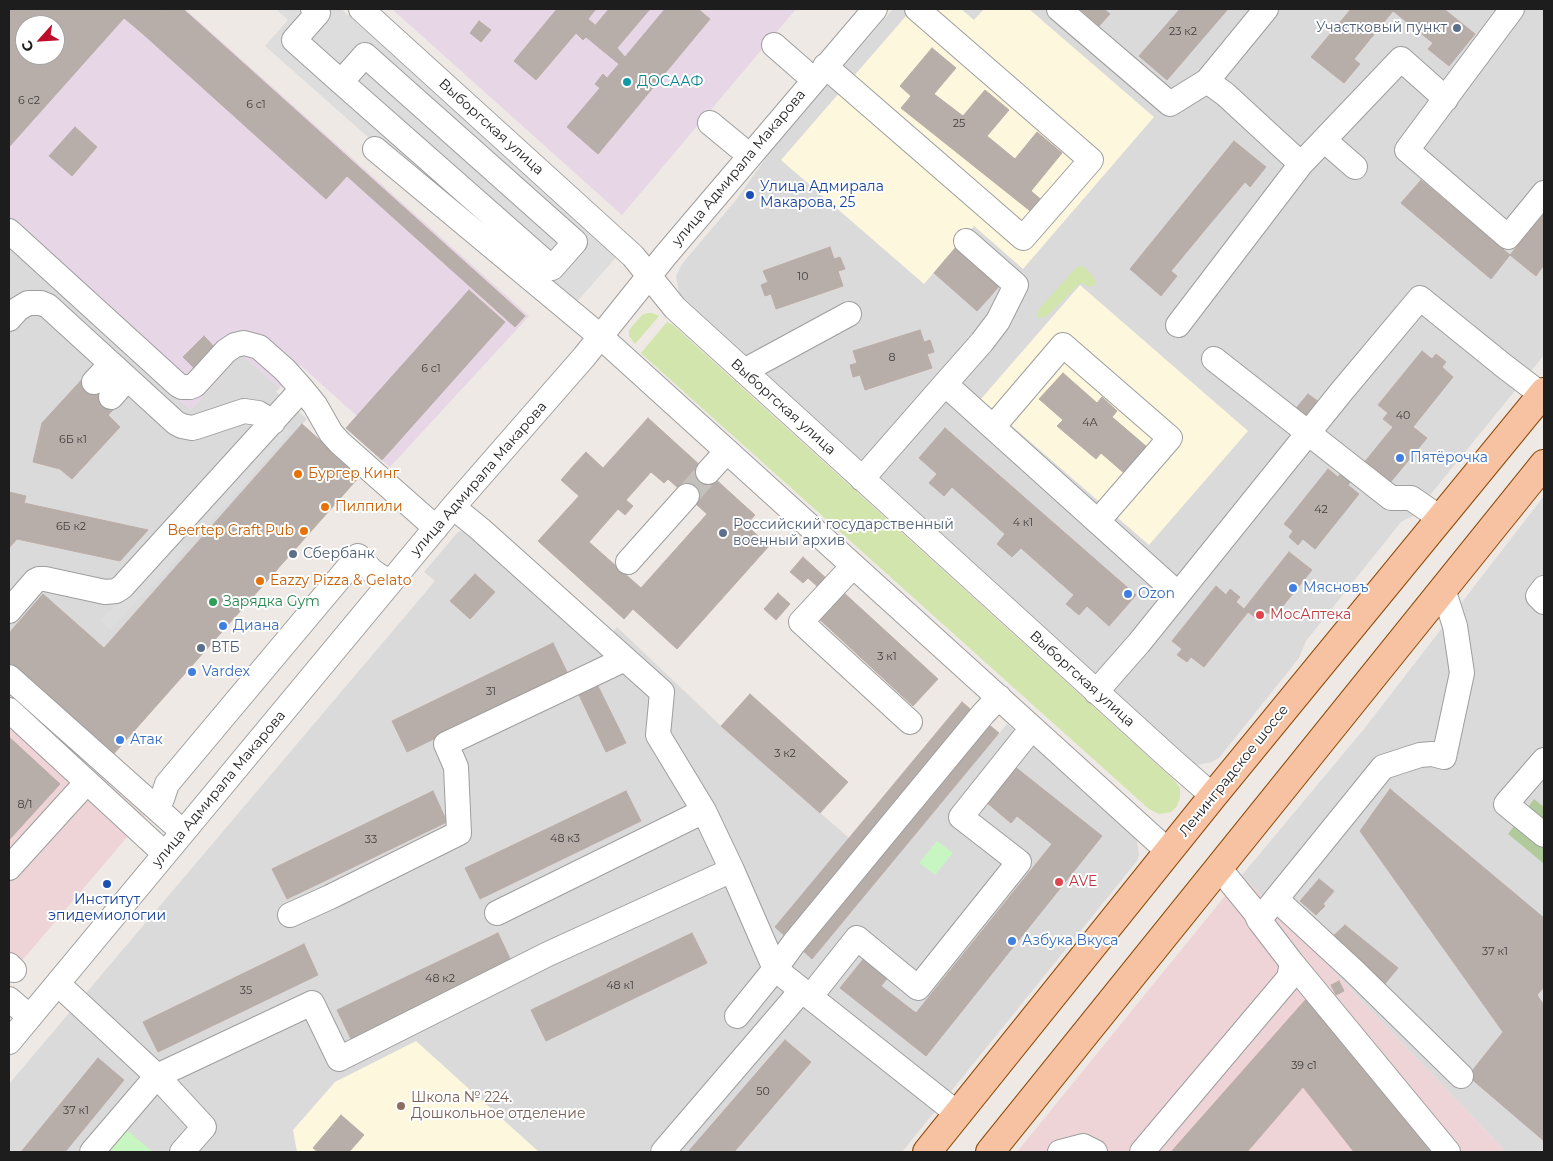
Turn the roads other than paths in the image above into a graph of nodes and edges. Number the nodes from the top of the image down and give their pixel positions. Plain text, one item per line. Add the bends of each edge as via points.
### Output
1 (313, 9) edge
2 (361, 9) edge
3 (874, 9) edge
4 (917, 9) edge
5 (1059, 9) edge
6 (1266, 9) edge
7 (1512, 9) edge
8 (774, 45) dead end
9 (819, 73) junction
10 (1207, 81) junction
11 (342, 82) junction
12 (1446, 98) junction
13 (710, 122) dead end
14 (1324, 140) junction
15 (509, 143) junction
16 (374, 149) dead end
17 (750, 156) junction
18 (1301, 164) junction
19 (489, 165) junction
20 (1355, 167) dead end
21 (1544, 193) edge
22 (9, 231) edge
23 (966, 241) dead end
24 (650, 276) junction
25 (80, 296) junction
26 (849, 314) dead end
27 (60, 318) junction
28 (9, 319) edge
29 (1178, 324) dead end
30 (601, 337) junction
31 (1214, 359) dead end
32 (119, 371) junction
33 (744, 371) junction
34 (945, 384) junction
35 (102, 389) dead end
36 (302, 389) junction
37 (1543, 393) edge
38 (273, 422) junction
39 (993, 427) junction
40 (1309, 433) junction
41 (727, 451) junction
42 (1544, 464) edge
43 (708, 472) tunnel mouth
44 (862, 479) junction
45 (687, 496) tunnel mouth
46 (453, 507) junction
47 (1440, 518) junction
48 (1098, 521) junction
49 (436, 528) junction
50 (628, 562) dead end
51 (853, 566) junction
52 (390, 583) junction
53 (1544, 588) edge
54 (1443, 589) junction
55 (1178, 594) junction
56 (1544, 602) edge
57 (9, 610) edge
58 (625, 659) junction
59 (9, 676) edge
60 (1096, 692) junction
61 (999, 698) junction
62 (9, 710) edge
63 (910, 722) dead end
64 (1032, 728) junction
65 (1544, 760) edge
66 (87, 782) junction
67 (1213, 796) junction
68 (156, 808) junction
69 (704, 811) junction
70 (184, 832) junction
71 (1544, 835) edge
72 (1169, 852) junction
73 (165, 854) junction
74 (9, 868) edge
75 (1219, 868) junction
76 (732, 870) junction
77 (1276, 899) junction
78 (497, 913) dead end
79 (290, 916) dead end
80 (1259, 920) junction
81 (1292, 963) junction
82 (775, 969) junction
83 (58, 984) junction
84 (806, 994) junction
85 (9, 999) edge
86 (737, 1016) dead end
87 (30, 1017) junction
88 (9, 1042) edge
89 (156, 1076) junction
90 (1461, 1076) dead end
91 (958, 1114) junction
92 (92, 1152) edge
93 (182, 1152) edge
94 (663, 1152) edge
95 (927, 1152) edge
96 (990, 1152) edge
97 (1060, 1152) edge
98 (1095, 1152) edge
99 (1142, 1152) edge
100 (1448, 1152) edge

1 - 11 street via 318,13 294,40
2 - 15 street, Выборгская улица
3 - 9 street, улица Адмирала Макарова
4 - 9 street via 1091,160 1023,238
5 - 10 street via 1170,104
6 - 10 street
7 - 12 street
8 - 9 street
9 - 17 street, улица Адмирала Макарова
10 - 18 street
11 - 19 street via 365,56
11 - 19 street via 552,268 575,242
12 - 14 street via 1401,59
12 - 21 street via 1407,150 1508,237
13 - 17 street
14 - 18 street
14 - 20 street
15 - 19 street
15 - 24 street, Выборгская улица via 633,256
16 - 30 street
17 - 24 street, улица Адмирала Макарова
18 - 29 street
22 - 25 street
23 - 34 street via 1016,285 998,321
24 - 30 street, улица Адмирала Макарова
24 - 33 street, Выборгская улица via 675,308
25 - 27 street
25 - 36 street via 182,387 195,385 226,351 244,343 264,351
26 - 33 street
27 - 28 street via 48,306 34,302 22,305
27 - 32 street
30 - 41 street
30 - 46 street, улица Адмирала Макарова
31 - 40 street
32 - 35 street
32 - 38 street via 182,426 192,428 244,411 258,413
33 - 44 street, Выборгская улица
34 - 39 street
34 - 44 street
36 - 38 street
36 - 49 street via 340,443
37 - 40 street via 1420,298
37 - 47 main road, Ленинградское шоссе
38 - 57 street via 122,587 105,592 39,579
39 - 48 street
39 - 48 street via 1063,345 1170,438
40 - 47 street via 1391,498 1411,498
40 - 55 street
41 - 43 street
41 - 51 street
42 - 54 main road
44 - 60 street, Выборгская улица
45 - 50 street
46 - 49 street, улица Адмирала Макарова
46 - 58 street
47 - 67 main road, Ленинградское шоссе
48 - 55 street
49 - 52 street, улица Адмирала Макарова
51 - 61 street
51 - 63 street via 801,622
52 - 68 street via 358,556 167,784
52 - 70 street, улица Адмирала Макарова
53 - 56 street via 1538,596
54 - 75 main road
54 - 77 street via 1455,626 1462,673 1444,757 1420,755 1383,767
55 - 60 street
58 - 69 street via 662,692 658,735
58 - 79 street via 446,744 456,768 459,833
59 - 68 street
60 - 67 street, Выборгская улица
61 - 64 street
61 - 82 street
62 - 66 street
64 - 72 street
64 - 84 street via 961,817 1019,862 918,988 856,938
65 - 71 street via 1506,804
66 - 73 street
66 - 74 street
67 - 72 main road, Ленинградское шоссе
68 - 70 street
69 - 76 street
69 - 78 street
70 - 73 street, улица Адмирала Макарова
72 - 91 main road, Ленинградское шоссе
73 - 83 street, улица Адмирала Макарова
75 - 80 street
75 - 96 main road
76 - 82 street
76 - 89 street via 548,954 339,1059 312,1003
77 - 80 street
77 - 90 street
80 - 81 street
81 - 99 street via 1290,978
81 - 100 street
82 - 84 street
82 - 86 street
83 - 87 street, улица Адмирала Макарова
83 - 89 street
84 - 91 street
84 - 94 street
85 - 87 street
87 - 88 street, улица Адмирала Макарова
89 - 92 street
89 - 93 street via 204,1127
91 - 95 main road, Ленинградское шоссе
97 - 98 street via 1083,1146

